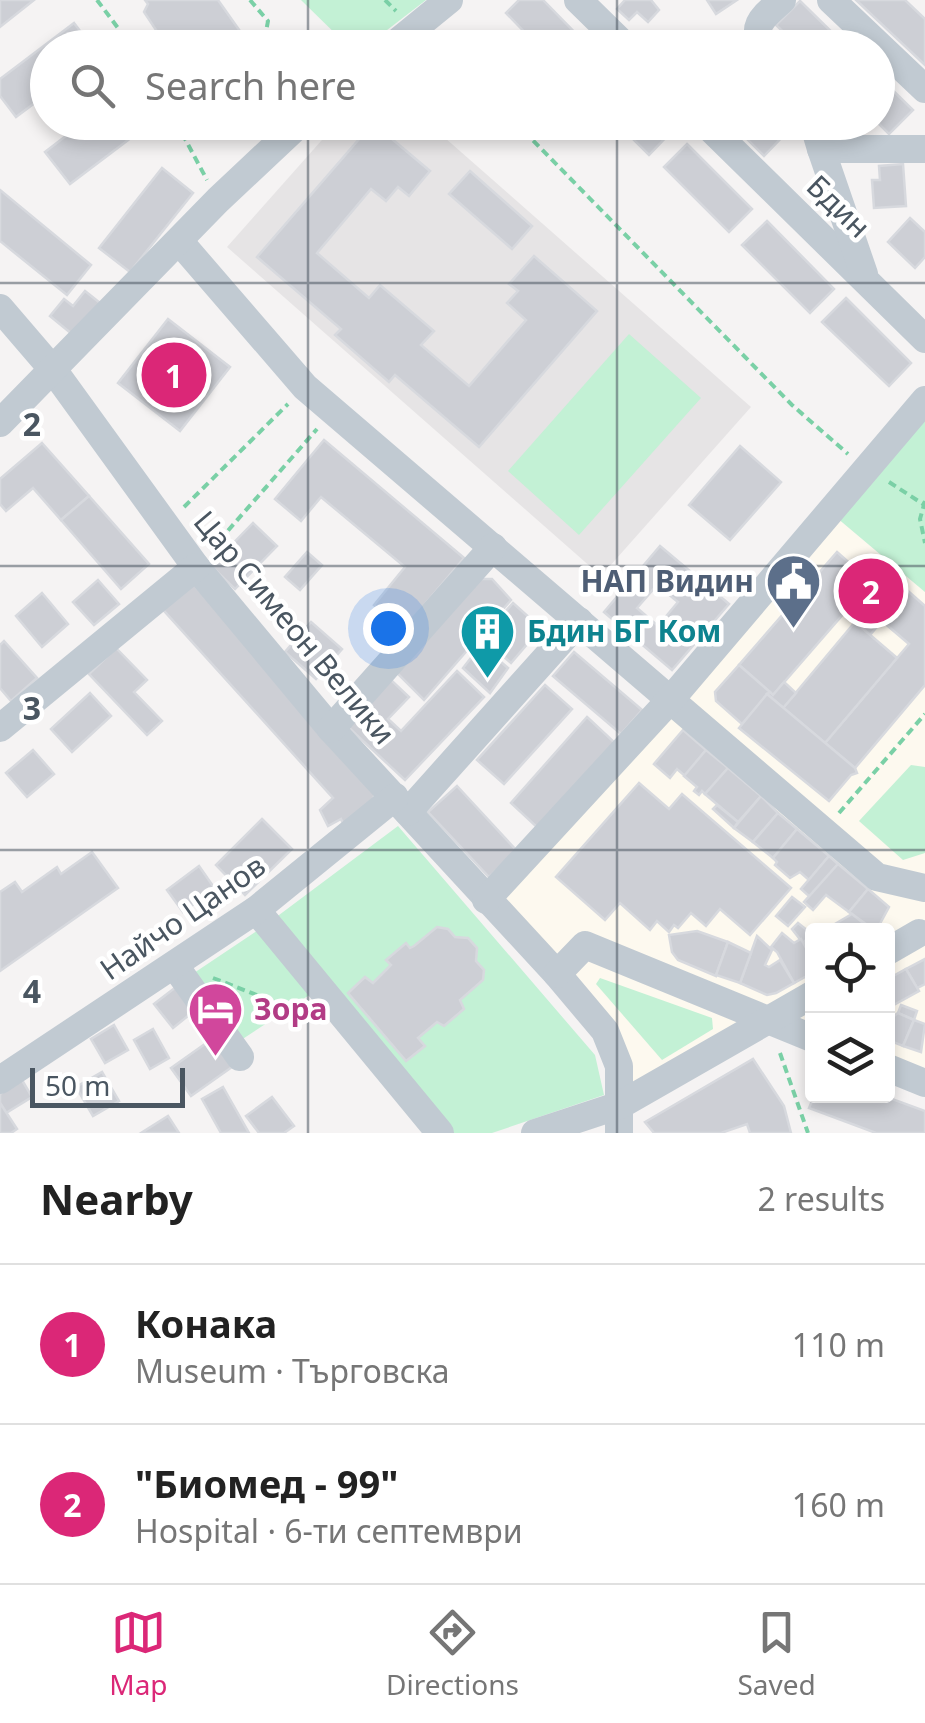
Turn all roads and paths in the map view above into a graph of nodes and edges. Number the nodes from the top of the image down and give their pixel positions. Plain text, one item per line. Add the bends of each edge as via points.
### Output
1 (96, 0) edge
2 (250, 0) edge
3 (449, 0) edge
4 (578, 0) edge
5 (782, 0) edge
6 (831, 0) edge
7 (119, 30) edge
8 (266, 30) edge
9 (412, 30) edge
10 (609, 30) edge
11 (757, 30) edge
12 (863, 30) edge
13 (895, 61) edge
14 (925, 89) edge
15 (925, 122) edge
16 (186, 140) edge
17 (282, 140) edge
18 (533, 140) edge
19 (722, 140) edge
20 (818, 140) edge
21 (848, 140) edge
22 (919, 149) edge
23 (218, 200) junction
24 (179, 241) junction
25 (866, 280) junction
26 (0, 308) edge
27 (925, 339) edge
28 (54, 371) junction
29 (306, 387) junction
30 (925, 400) edge
31 (333, 411) junction
32 (0, 423) edge
33 (866, 469) junction
34 (924, 502) edge
35 (166, 526) junction
36 (925, 543) edge
37 (493, 547) junction
38 (196, 567) junction
39 (579, 621) junction
40 (671, 700) junction
41 (925, 714) edge
42 (0, 728) edge
43 (331, 729) junction
44 (402, 805) junction
45 (823, 832) junction
46 (917, 887) edge
47 (486, 900) junction
48 (256, 910) junction
49 (918, 932) dead end
50 (895, 947) edge
51 (175, 966) junction
52 (557, 974) junction
53 (214, 978) dead end
54 (805, 999) edge
55 (331, 1000) junction
56 (769, 1021) junction
57 (805, 1035) edge
58 (240, 1057) dead end
59 (895, 1071) edge
60 (0, 1080) edge
61 (925, 1083) edge
62 (620, 1119) edge
63 (440, 1133) edge
64 (535, 1133) edge
65 (808, 1133) edge

1 - 7 path
2 - 8 path via 268,20
3 - 9 street
4 - 10 street
5 - 11 street
6 - 12 street
13 - 14 street
15 - 22 street
16 - 23 path
17 - 23 street
18 - 33 path via 792,406
19 - 25 street, Бдин
20 - 25 street
21 - 22 street
23 - 24 street
24 - 28 street
24 - 29 street
25 - 27 street, Бдин
26 - 28 street, Цар Симеон Велики
28 - 32 street
28 - 35 street, Цар Симеон Велики
29 - 31 street
29 - 35 path
30 - 33 street
31 - 37 street
31 - 38 path
33 - 34 path
33 - 40 street
34 - 36 path
35 - 38 street, Цар Симеон Велики
37 - 39 street
37 - 43 street
38 - 42 street
38 - 43 street, Цар Симеон Велики
39 - 40 street
39 - 44 street, Найчо Цанов
40 - 45 street
40 - 47 street
41 - 45 path
43 - 44 street, Цар Симеон Велики
44 - 47 street, Цар Симеон Велики
44 - 48 street, Найчо Цанов
45 - 46 street via 876,877
47 - 52 street, Цар Симеон Велики
48 - 51 street, Найчо Цанов
48 - 55 street
49 - 50 street
51 - 58 street
51 - 60 street, Найчо Цанов
52 - 56 street via 585,945
52 - 62 street, Цар Симеон Велики via 612,1047
53 - 55 path via 314,1016
54 - 56 street
55 - 63 street
56 - 57 street
56 - 62 street
56 - 65 path
59 - 61 street
62 - 64 street

